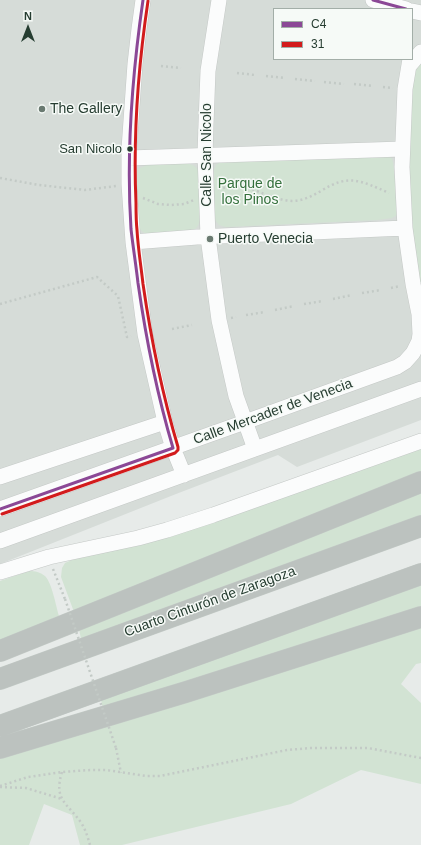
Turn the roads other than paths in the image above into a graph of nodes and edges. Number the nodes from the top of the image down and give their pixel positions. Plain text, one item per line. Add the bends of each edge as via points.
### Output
1 (143, 0) edge
2 (219, 0) edge
3 (373, 0) edge
4 (404, 7) edge
5 (421, 52) edge
6 (413, 59) edge
7 (409, 62) edge
8 (402, 149) junction
9 (205, 155) junction
10 (129, 158) junction
11 (405, 228) junction
12 (208, 237) junction
13 (132, 242) junction
14 (420, 315) edge
15 (421, 389) edge
16 (165, 422) junction
17 (246, 422) junction
18 (421, 441) edge
19 (173, 448) junction
20 (255, 449) junction
21 (184, 475) junction
22 (0, 477) edge
23 (421, 482) edge
24 (0, 509) edge
25 (421, 526) edge
26 (0, 542) edge
27 (0, 572) edge
28 (421, 574) edge
29 (421, 617) edge
30 (0, 651) edge
31 (0, 679) edge
32 (0, 726) edge
33 (0, 748) edge

1 - 10 street via 135,64
2 - 9 street, Calle San Nicolo via 208,71
3 - 4 street
5 - 6 street, Calle Mercader de Venecia
7 - 8 street, Calle Mercader de Venecia
8 - 9 street
8 - 11 street, Calle Mercader de Venecia
9 - 10 street
9 - 12 street, Calle San Nicolo
10 - 13 street
11 - 12 street
11 - 14 street, Calle Mercader de Venecia
12 - 13 street
12 - 17 street, Calle San Nicolo via 219,320 236,396
13 - 16 street via 145,334
14 - 17 street, Calle Mercader de Venecia via 419,340 413,353 397,367
15 - 20 street, Calle Mercader de Venecia
16 - 19 street
16 - 22 street
17 - 19 street, Calle Mercader de Venecia
17 - 20 street, Calle San Nicolo
18 - 27 street via 167,530 49,557
19 - 21 street
19 - 24 street, Calle Mercader de Venecia
20 - 21 street, Calle Mercader de Venecia
21 - 26 street, Calle Mercader de Venecia
23 - 30 highway
25 - 31 highway, Cuarto Cinturón de Zaragoza
28 - 32 highway
29 - 33 highway

